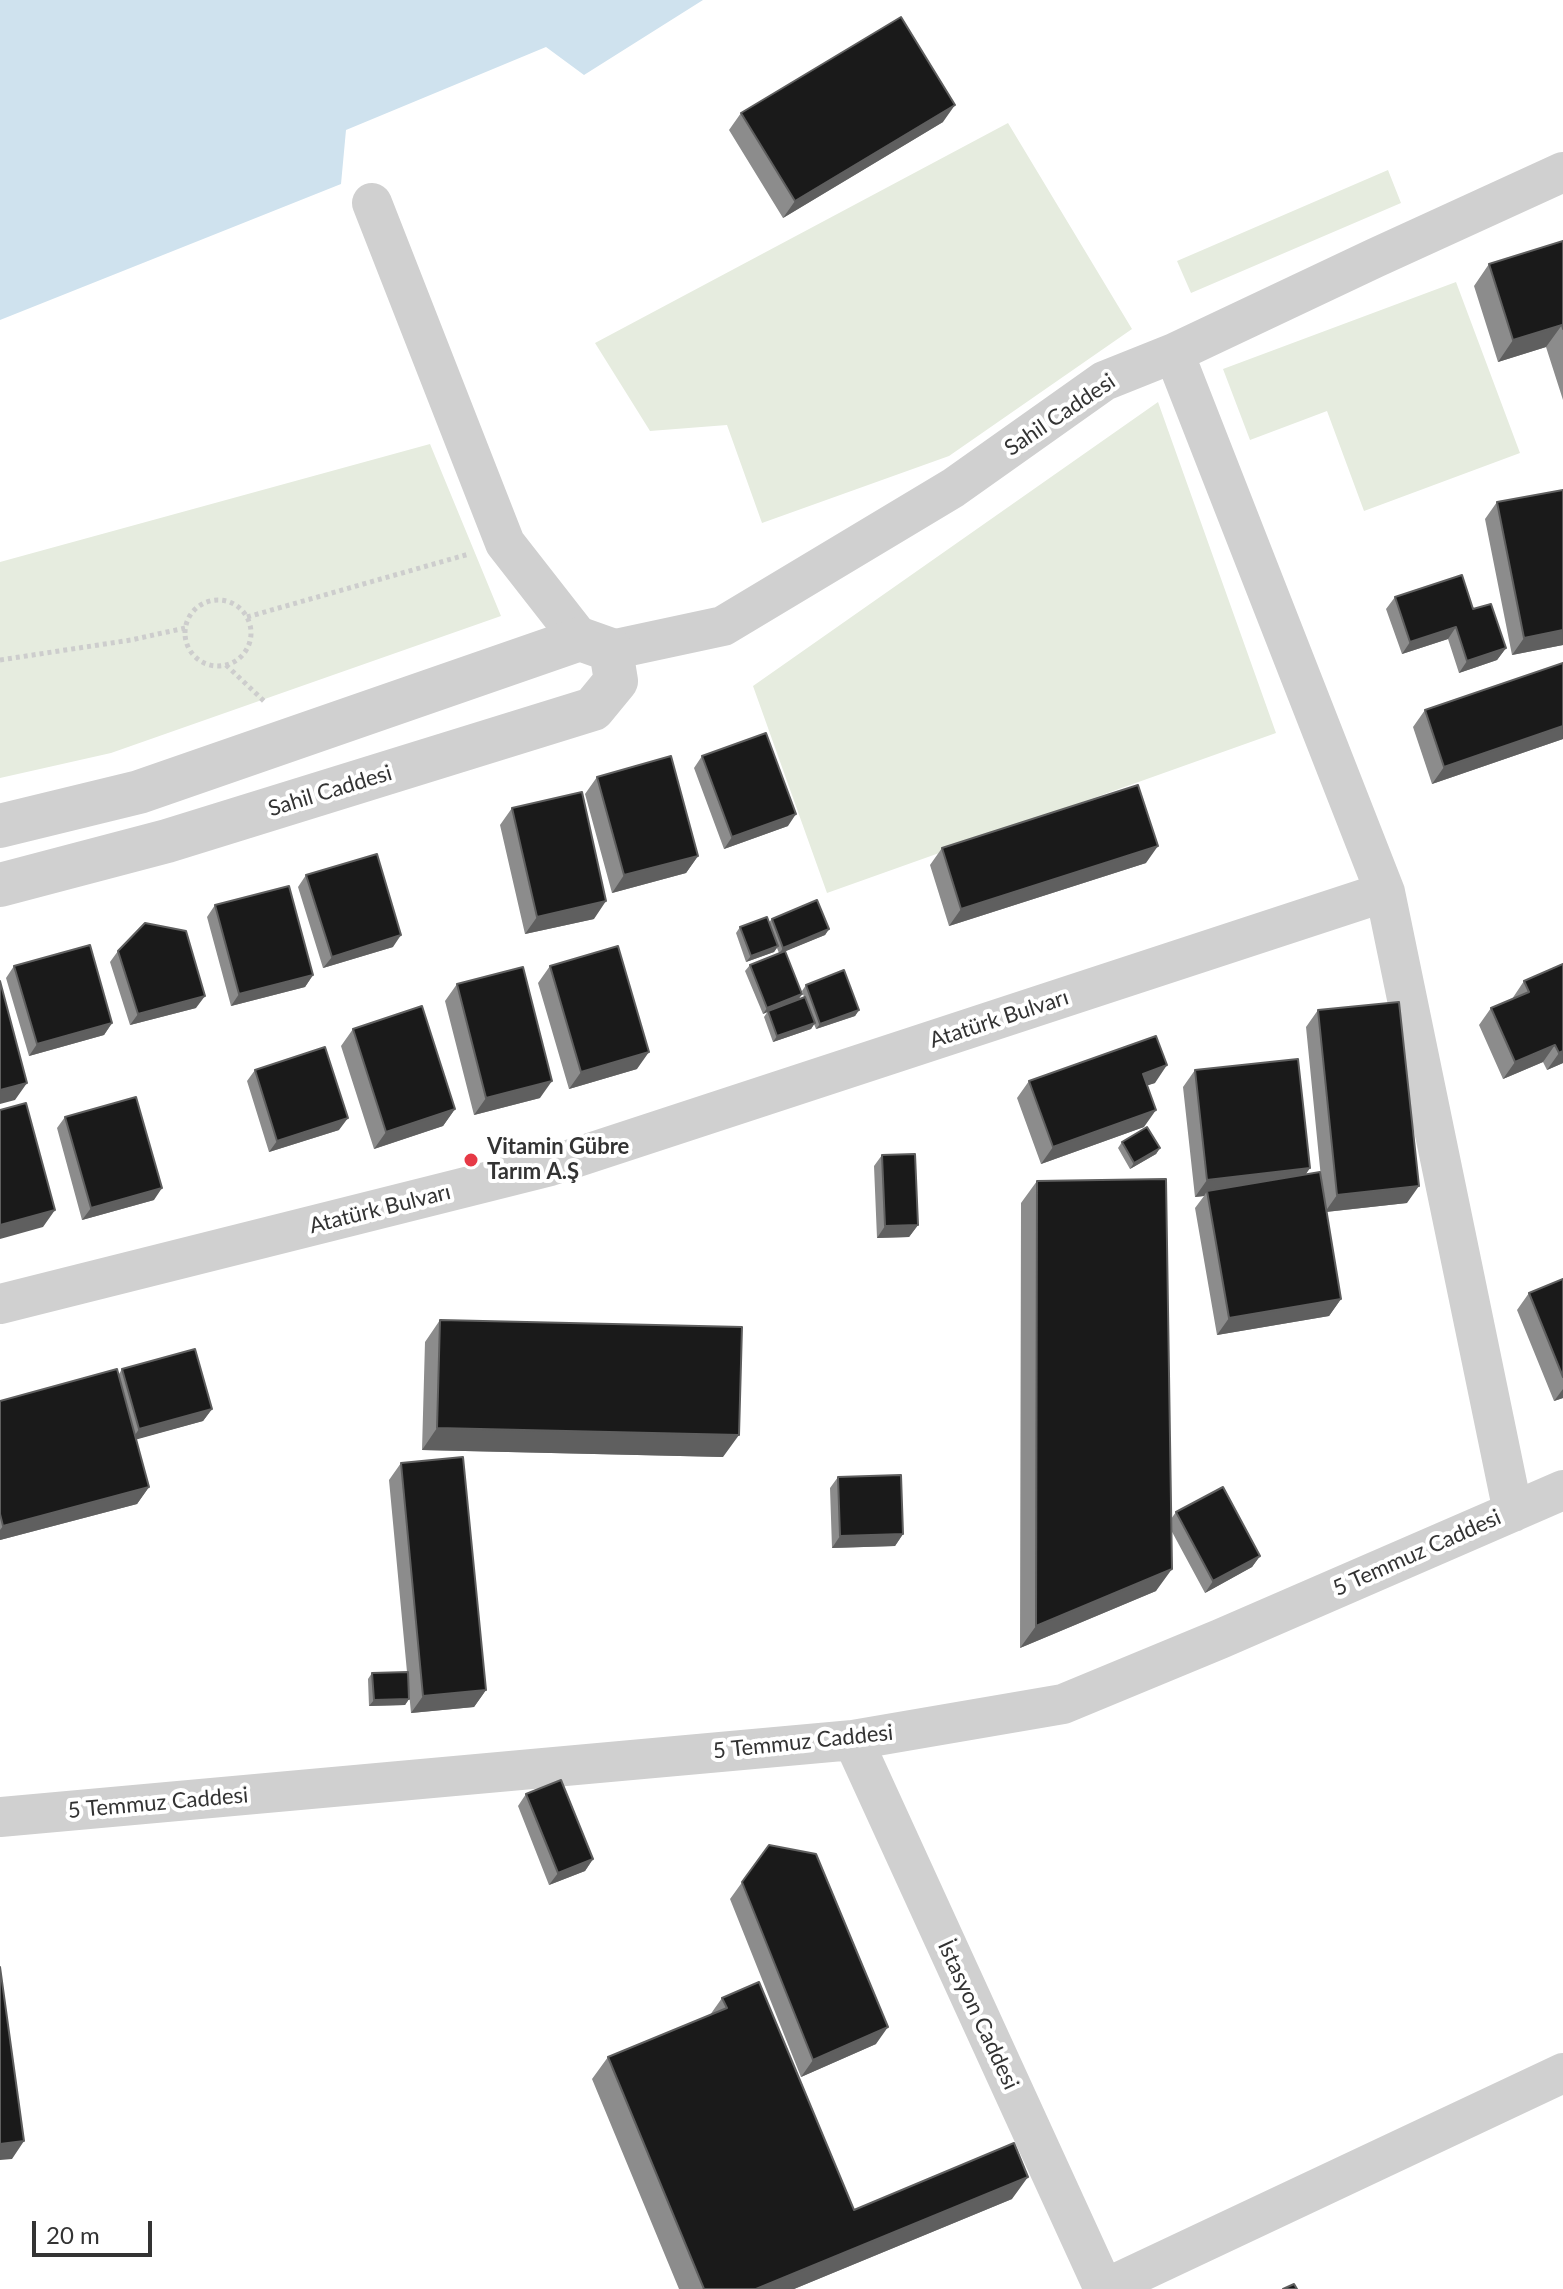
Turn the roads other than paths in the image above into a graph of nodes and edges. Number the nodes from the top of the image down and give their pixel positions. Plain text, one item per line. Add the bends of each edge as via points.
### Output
1 (1563, 172) edge
2 (372, 203) dead end
3 (1174, 353) junction
4 (596, 645) junction
5 (0, 826) edge
6 (0, 885) edge
7 (1385, 892) junction
8 (0, 1304) edge
9 (1563, 1490) edge
10 (1513, 1512) junction
11 (853, 1740) junction
12 (0, 1817) edge
13 (1563, 2073) edge
14 (1104, 2289) edge

1 - 3 street, Sahil Caddesi
2 - 4 street via 505,543
3 - 4 street, Sahil Caddesi via 1104,381 953,488 723,626
3 - 7 street
4 - 5 street, Sahil Caddesi via 139,792
4 - 6 street, Sahil Caddesi via 616,681 593,709 167,841
7 - 8 street, Atatürk Bulvarı via 550,1166
7 - 10 street
9 - 10 street, 5 Temmuz Caddesi
10 - 11 street, 5 Temmuz Caddesi via 1063,1704
11 - 12 street, 5 Temmuz Caddesi
11 - 14 street, İstasyon Caddesi
13 - 14 street

